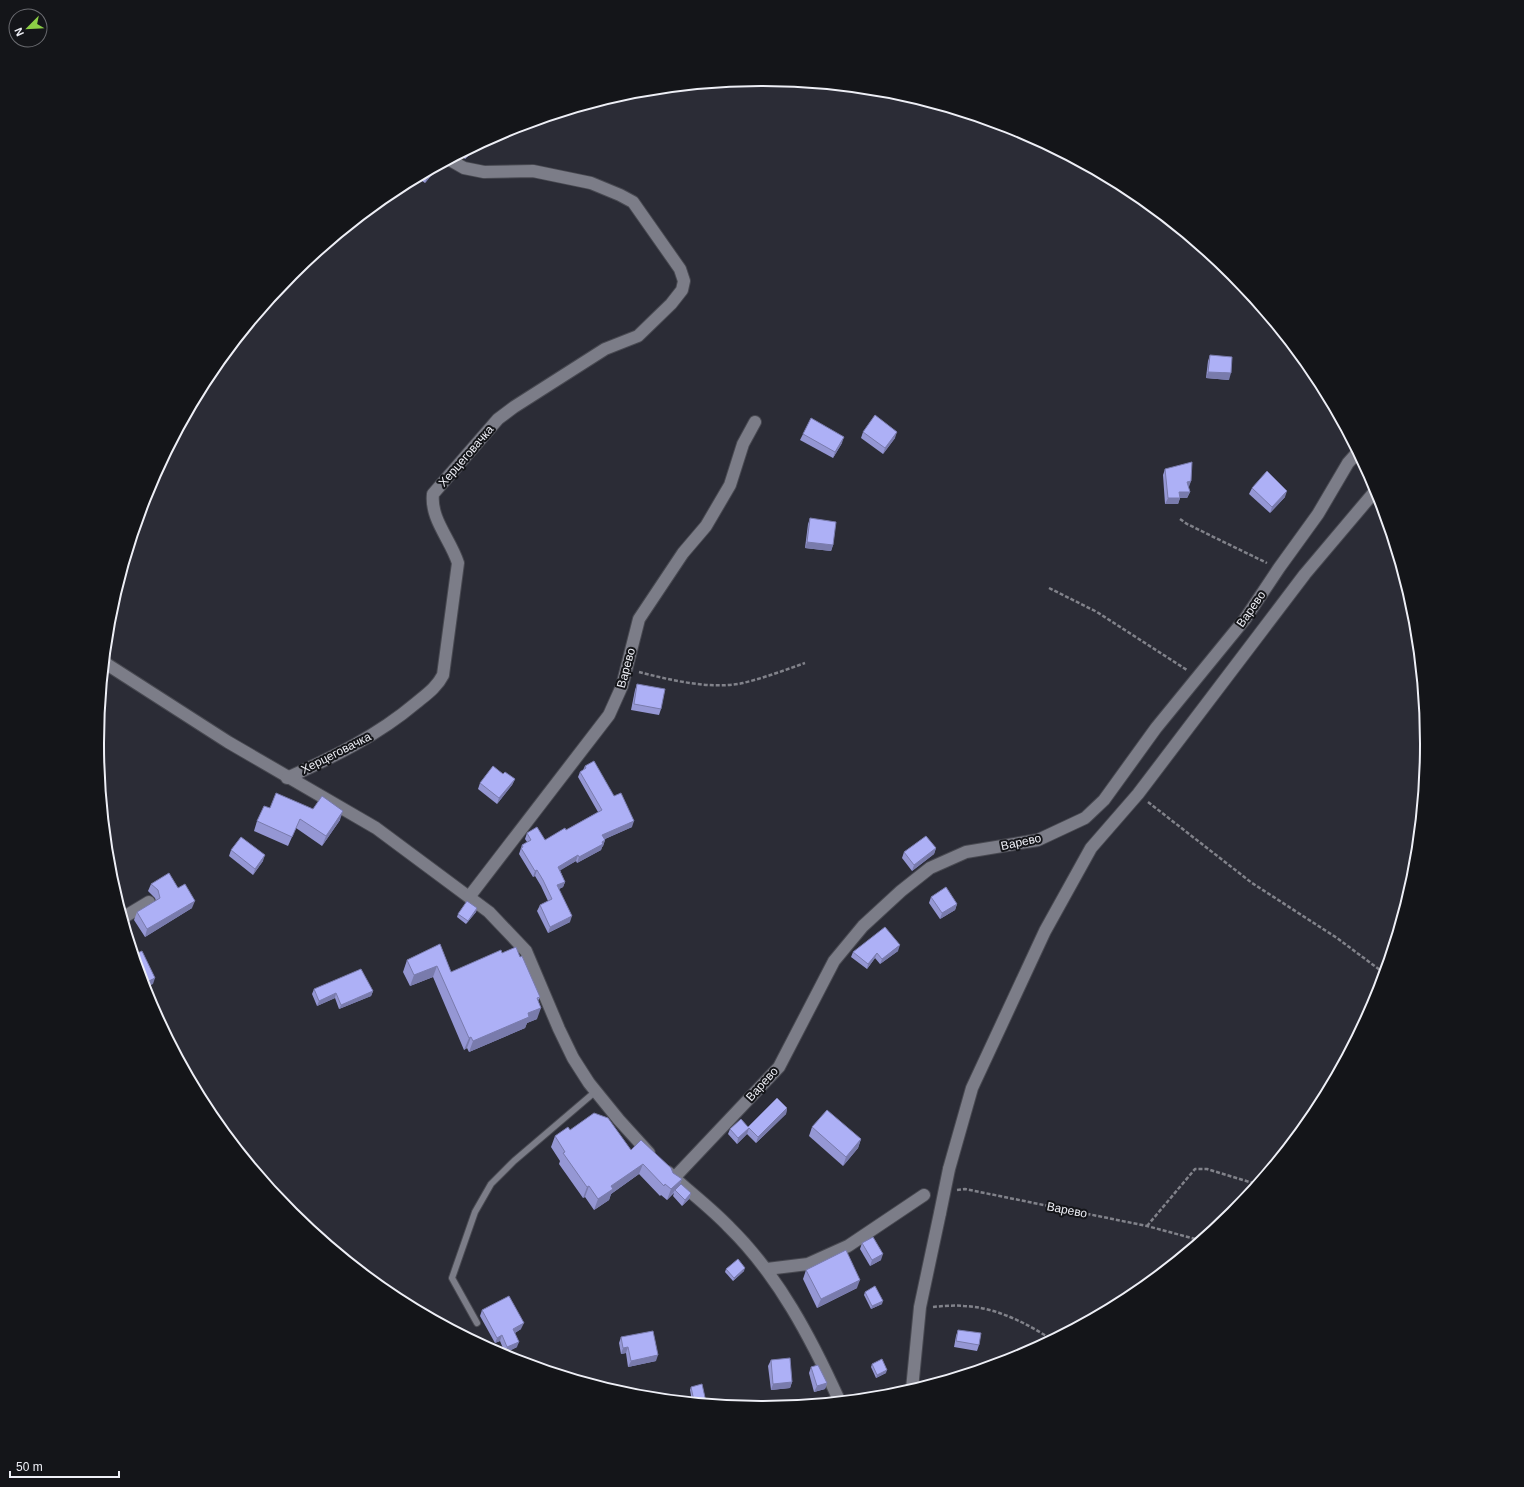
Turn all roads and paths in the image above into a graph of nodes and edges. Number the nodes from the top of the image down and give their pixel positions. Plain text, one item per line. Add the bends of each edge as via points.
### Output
1 (455, 163) edge
2 (754, 422) dead end
3 (1354, 457) edge
4 (1371, 496) edge
5 (1180, 518) dead end
6 (1279, 568) junction
7 (1049, 588) dead end
8 (805, 663) dead end
9 (109, 665) edge
10 (626, 670) junction
11 (1198, 678) junction
12 (287, 778) junction
13 (1138, 794) junction
14 (1104, 800) junction
15 (1118, 816) junction
16 (469, 897) junction
17 (149, 902) dead end
18 (127, 915) edge
19 (1380, 969) edge
20 (596, 1091) junction
21 (674, 1178) junction
22 (1251, 1182) edge
23 (952, 1191) dead end
24 (924, 1195) dead end
25 (1147, 1226) junction
26 (1195, 1239) edge
27 (767, 1269) junction
28 (920, 1307) junction
29 (477, 1323) dead end
30 (1046, 1336) edge
31 (913, 1383) edge
32 (837, 1396) edge

1 - 12 street, Херцеговачка via 464,168 484,172 533,171 590,183 633,202 680,269 684,281 682,290 638,336 605,350 498,419 433,494 435,516 458,563 443,675 438,685 370,737
2 - 10 street, Варево via 743,444 730,485 706,526 683,553 639,619
3 - 6 street, Варево via 1318,514
4 - 13 street via 1305,574
5 - 6 path via 1187,524
6 - 11 street, Варево via 1245,619
7 - 11 path via 1097,612
8 - 10 path via 742,683 708,685
9 - 12 street, Херцеговачка
10 - 16 street, Варево via 610,715
11 - 14 street, Варево via 1156,728
12 - 16 street via 376,828
13 - 15 street
13 - 19 path via 1252,883
14 - 15 street
14 - 21 street, Варево via 1085,818 1045,837 966,852 930,868 901,891 863,926 834,961 778,1067
15 - 28 street, bridge via 1091,848 1045,931 972,1088 949,1169
16 - 20 street via 489,912 526,951 573,1058
17 - 18 street
20 - 21 street via 644,1148
20 - 29 lane via 491,1184 475,1212 452,1278
21 - 27 street via 730,1227
22 - 25 path via 1207,1169 1195,1169
23 - 25 path, Варево via 965,1189
24 - 27 street via 848,1246 808,1264
25 - 26 path, Варево
27 - 32 street via 783,1292
28 - 30 path via 965,1306 998,1312
28 - 31 street

